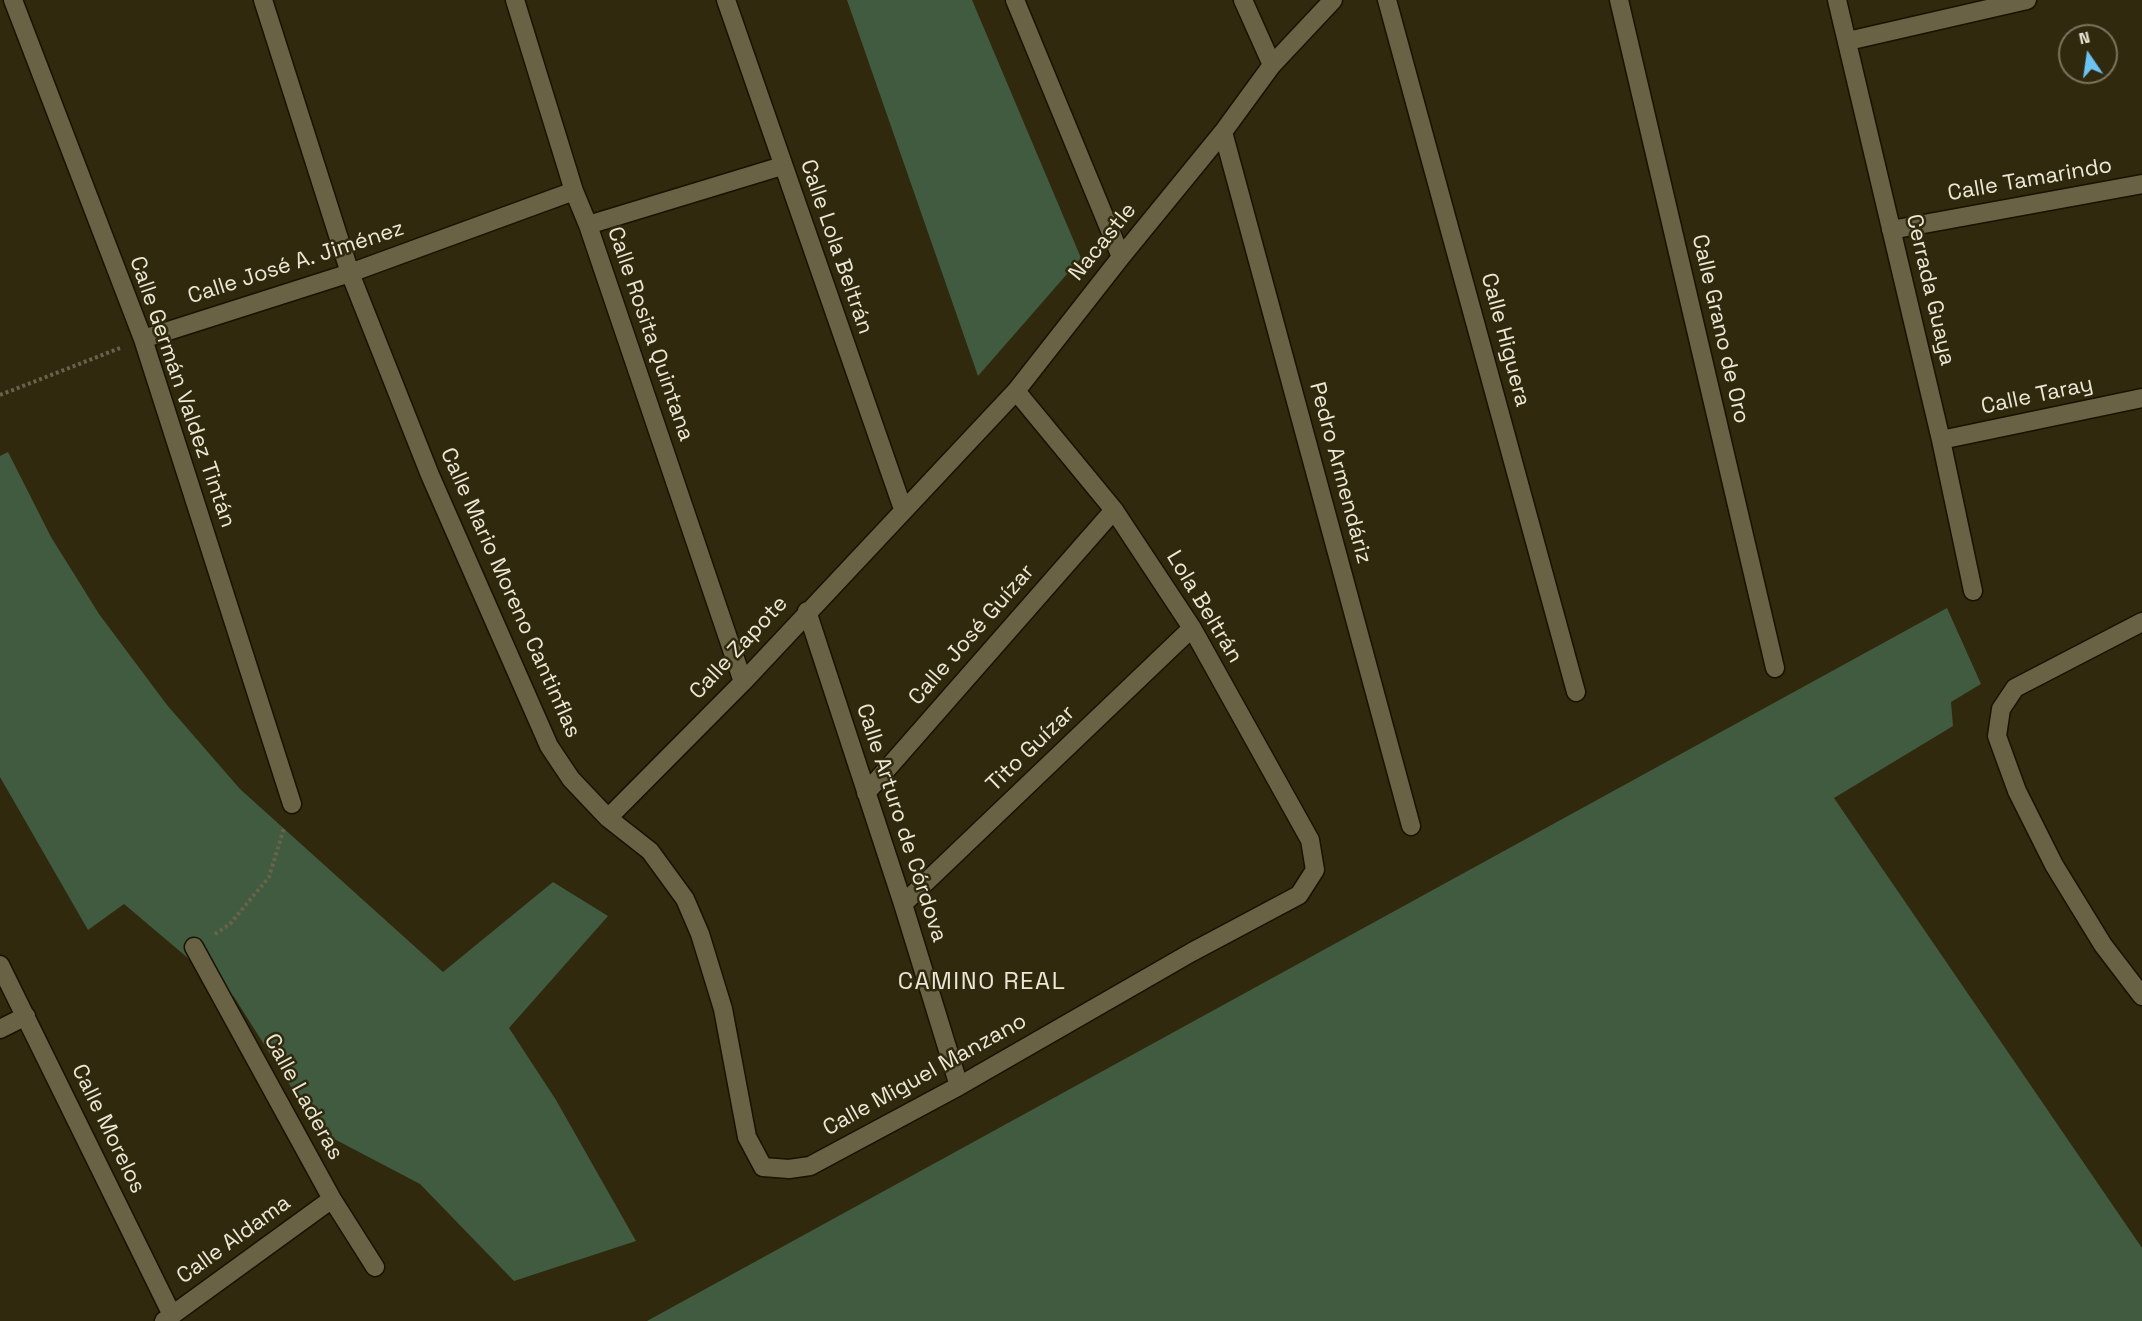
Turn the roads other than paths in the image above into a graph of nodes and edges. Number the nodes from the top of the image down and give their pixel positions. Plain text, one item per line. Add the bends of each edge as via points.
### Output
1 (13, 0) edge
2 (263, 0) edge
3 (515, 0) edge
4 (726, 0) edge
5 (1015, 0) edge
6 (1243, 0) edge
7 (1334, 0) edge
8 (1387, 0) edge
9 (1618, 0) edge
10 (1837, 0) edge
11 (2027, 0) edge
12 (1848, 41) junction
13 (1272, 65) junction
14 (1222, 132) junction
15 (782, 166) junction
16 (2142, 184) edge
17 (574, 191) junction
18 (588, 225) junction
19 (1891, 230) junction
20 (1120, 257) junction
21 (350, 273) junction
22 (143, 339) junction
23 (1016, 391) junction
24 (2142, 399) edge
25 (1941, 440) junction
26 (903, 509) junction
27 (1114, 510) junction
28 (1973, 591) dead end
29 (807, 611) junction
30 (2142, 622) edge
31 (1192, 628) junction
32 (1775, 668) dead end
33 (743, 682) junction
34 (1576, 692) dead end
35 (866, 793) junction
36 (292, 804) road end
37 (608, 818) junction
38 (1411, 826) dead end
39 (1315, 870) joint
40 (903, 904) junction
41 (194, 947) road end
42 (0, 965) edge
43 (2142, 996) edge
44 (26, 1016) junction
45 (0, 1029) edge
46 (959, 1086) junction
47 (764, 1167) joint
48 (332, 1199) junction
49 (375, 1267) dead end
50 (168, 1318) edge

1 - 22 street, Calle Germán Valdez Tintán
2 - 21 street, Calle Mario Moreno Cantinflas
3 - 17 street, Calle Rosita Quintana
4 - 15 street, Calle Lola Beltrán
5 - 20 street
6 - 13 street
7 - 13 street, Nacastle
8 - 34 street, Calle Higuera
9 - 32 street, Calle Grano de Oro
10 - 12 street, Cerrada Guaya
11 - 12 street
12 - 19 street, Cerrada Guaya
13 - 14 street, Nacastle
14 - 20 street, Nacastle
14 - 38 street, Pedro Armendáriz
15 - 18 street
15 - 26 street, Calle Lola Beltrán
16 - 19 street, Calle Tamarindo
17 - 18 street, Calle Rosita Quintana
17 - 21 street, Calle José A. Jiménez
18 - 33 street, Calle Rosita Quintana
19 - 25 street, Cerrada Guaya
20 - 23 street, Nacastle
21 - 22 street, Calle José A. Jiménez
21 - 37 street, Calle Mario Moreno Cantinflas via 430,475 549,746 571,779
22 - 36 street, Calle Germán Valdez Tintán
23 - 26 street, Nacastle
23 - 27 street, Lola Beltrán
24 - 25 street, Calle Taray
25 - 28 street, Cerrada Guaya
26 - 29 street, Calle Zapote
27 - 31 street, Lola Beltrán
27 - 35 street, Calle José Guízar
29 - 33 street, Calle Zapote
29 - 35 street, Calle Arturo de Córdova
30 - 43 street via 2015,688 2001,709 1997,736 2016,791 2054,865 2103,945
31 - 39 street, Lola Beltrán via 1310,840
31 - 40 street, Tito Guízar
33 - 37 street, Calle Zapote
35 - 40 street, Calle Arturo de Córdova
37 - 47 street, Calle Mario Moreno Cantinflas via 650,851 685,899 723,1010 747,1137
39 - 46 street, Calle Miguel Manzano via 1299,895
40 - 46 street, Calle Arturo de Córdova
41 - 48 street, Calle Laderas
42 - 44 street, Calle Morelos
44 - 45 street
44 - 50 street, Calle Morelos
46 - 47 street, Calle Miguel Manzano via 810,1166
48 - 49 street, Calle Laderas
48 - 50 street, Calle Aldama

